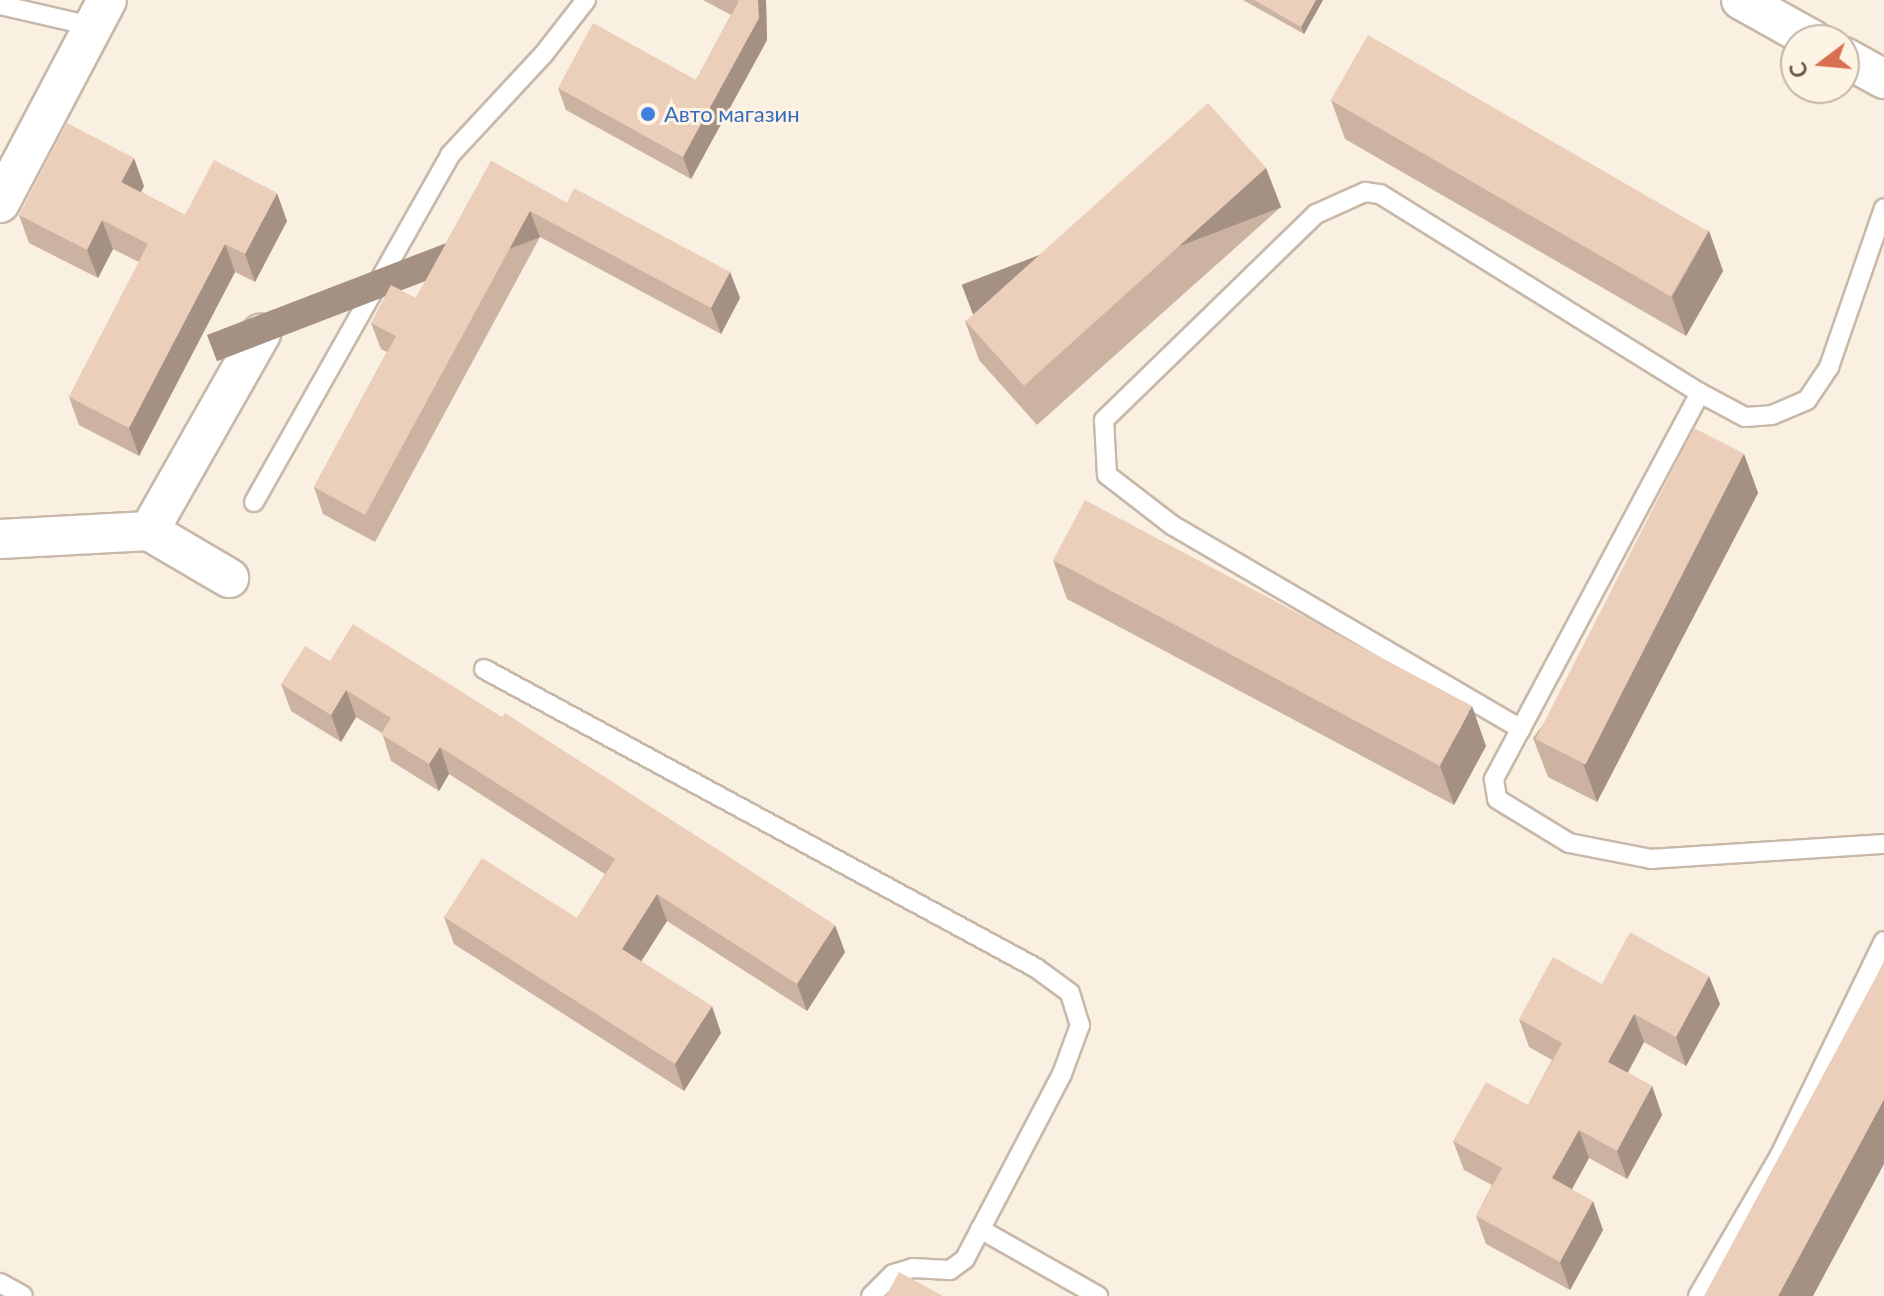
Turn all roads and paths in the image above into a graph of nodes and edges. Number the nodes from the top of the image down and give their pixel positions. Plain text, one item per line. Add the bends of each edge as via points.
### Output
1 (586, 0) edge
2 (1741, 0) edge
3 (0, 5) edge
4 (99, 13) edge
5 (1784, 24) edge
6 (1860, 66) edge
7 (1884, 79) edge
8 (5, 180) edge
9 (1884, 208) edge
10 (261, 334) dead end
11 (1700, 393) junction
12 (254, 502) dead end
13 (149, 531) junction
14 (0, 539) edge
15 (229, 578) dead end
16 (484, 669) dead end
17 (1521, 729) junction
18 (1884, 844) edge
19 (1884, 941) edge
20 (980, 1229) junction
21 (0, 1283) edge
22 (23, 1296) edge
23 (871, 1296) edge
24 (1098, 1296) edge
25 (1698, 1296) edge

1 - 12 lane via 450,155
2 - 5 street
3 - 4 lane
4 - 8 street
6 - 7 street
9 - 11 lane via 1829,367 1807,400 1772,415 1745,417
10 - 13 street
11 - 17 lane
11 - 17 lane via 1380,194 1365,192 1316,214 1104,420 1107,475 1172,525
13 - 14 street
13 - 15 street
16 - 20 lane via 1036,968 1070,993 1080,1025 1062,1074
17 - 18 lane via 1494,779 1497,799 1569,843 1651,859
19 - 25 lane via 1779,1157
20 - 23 lane via 965,1259 950,1270 913,1268 893,1274
20 - 24 lane
21 - 22 lane

